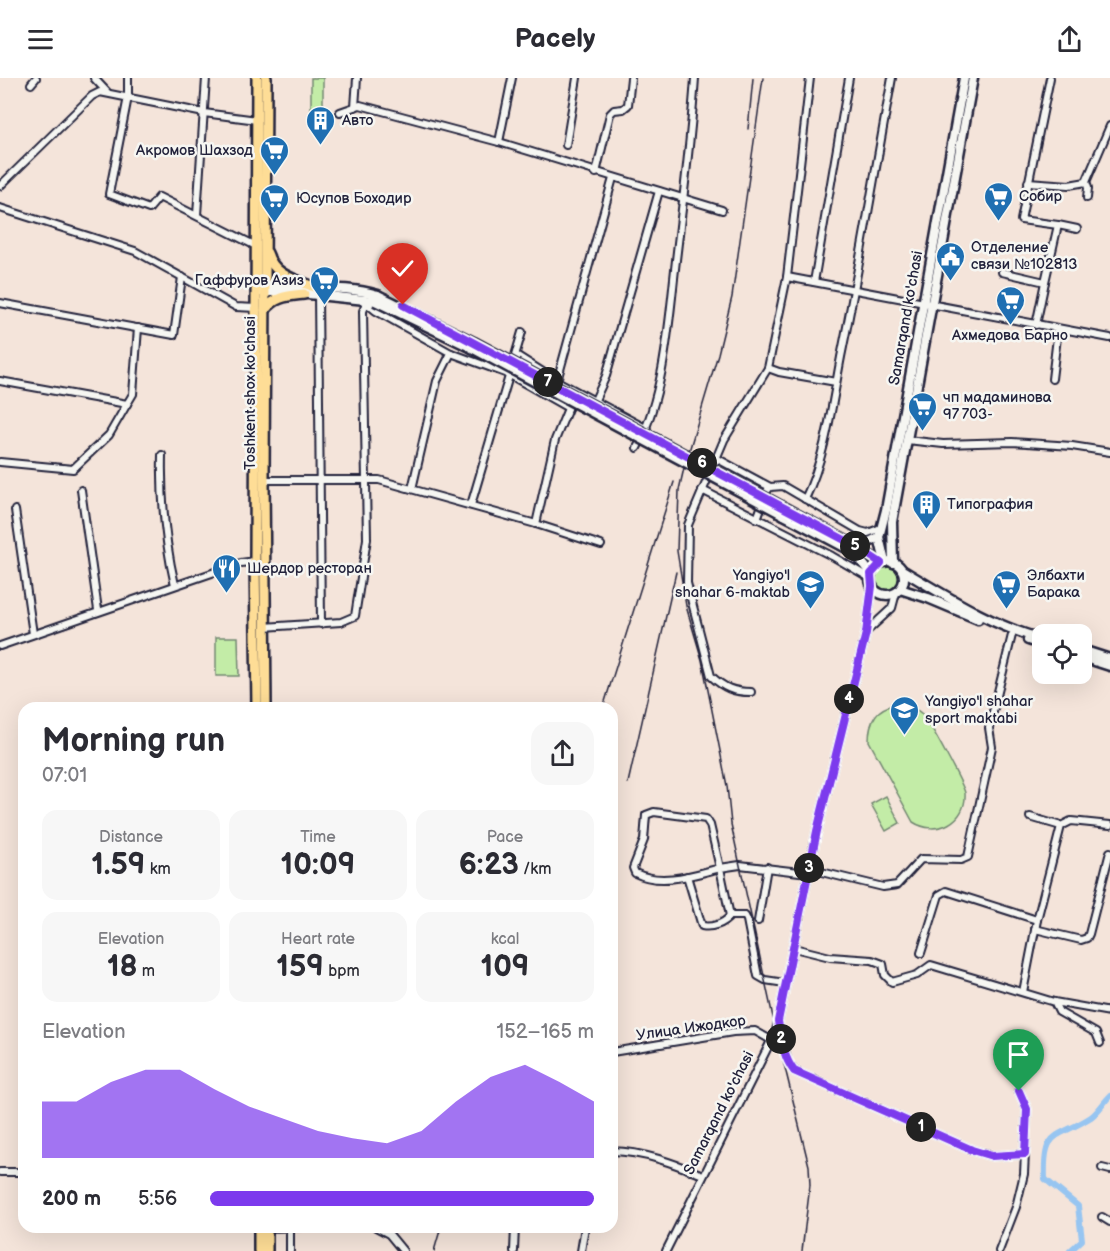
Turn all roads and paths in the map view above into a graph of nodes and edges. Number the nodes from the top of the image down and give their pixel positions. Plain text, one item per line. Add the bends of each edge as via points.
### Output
1 (94, 78) edge
2 (128, 78) edge
3 (206, 78) edge
4 (257, 78) edge
5 (266, 78) edge
6 (357, 78) edge
7 (512, 78) edge
8 (578, 78) edge
9 (631, 78) edge
10 (695, 78) edge
11 (810, 78) edge
12 (849, 78) edge
13 (892, 78) edge
14 (964, 78) edge
15 (973, 78) edge
16 (1050, 78) edge
17 (107, 93) junction
18 (128, 97) junction
19 (355, 107) junction
20 (340, 112) dead end
21 (204, 113) junction
22 (257, 120) junction
23 (1110, 126) edge
24 (499, 142) junction
25 (566, 145) dead end
26 (261, 148) junction
27 (596, 173) junction
28 (613, 178) junction
29 (1028, 182) junction
30 (1086, 182) junction
31 (0, 186) edge
32 (659, 191) junction
33 (684, 197) junction
34 (1087, 198) dead end
35 (0, 208) edge
36 (722, 210) dead end
37 (197, 215) junction
38 (1058, 225) junction
39 (1077, 229) dead end
40 (261, 248) junction
41 (1002, 272) dead end
42 (182, 277) junction
43 (787, 277) junction
44 (814, 282) junction
45 (1045, 282) junction
46 (261, 288) junction
47 (316, 290) junction
48 (854, 290) junction
49 (304, 294) junction
50 (364, 298) junction
51 (0, 303) edge
52 (927, 303) junction
53 (261, 309) junction
54 (1036, 325) junction
55 (138, 328) junction
56 (1058, 329) junction
57 (522, 332) dead end
58 (1110, 338) edge
59 (451, 353) junction
60 (516, 355) junction
61 (768, 368) junction
62 (508, 374) junction
63 (1052, 380) dead end
64 (0, 381) edge
65 (557, 381) junction
66 (836, 382) junction
67 (577, 391) junction
68 (596, 400) junction
69 (127, 404) junction
70 (568, 408) junction
71 (647, 429) junction
72 (907, 440) junction
73 (637, 448) dead end
74 (1110, 453) edge
75 (162, 455) dead end
76 (716, 458) junction
77 (0, 462) edge
78 (365, 479) junction
79 (264, 480) junction
80 (320, 480) junction
81 (770, 488) junction
82 (412, 489) junction
83 (81, 490) dead end
84 (702, 490) junction
85 (805, 499) junction
86 (471, 505) junction
87 (15, 510) dead end
88 (786, 512) junction
89 (757, 519) junction
90 (536, 524) junction
91 (880, 533) junction
92 (601, 545) dead end
93 (854, 545) junction
94 (255, 561) junction
95 (886, 563) junction
96 (902, 570) junction
97 (871, 579) junction
98 (175, 585) junction
99 (898, 591) junction
100 (98, 610) junction
101 (321, 624) junction
102 (264, 627) junction
103 (866, 633) junction
104 (33, 634) junction
105 (1012, 635) junction
106 (1032, 636) edge
107 (1032, 642) edge
108 (0, 646) edge
109 (1092, 655) edge
110 (1106, 661) edge
111 (1110, 671) edge
112 (752, 692) dead end
113 (257, 702) edge
114 (266, 702) edge
115 (1030, 817) dead end
116 (1110, 825) edge
117 (1061, 826) junction
118 (1110, 852) edge
119 (767, 867) junction
120 (720, 868) junction
121 (808, 871) junction
122 (687, 876) junction
123 (730, 916) junction
124 (1037, 920) junction
125 (758, 921) dead end
126 (1035, 929) junction
127 (794, 948) junction
128 (921, 953) dead end
129 (785, 983) junction
130 (1023, 992) junction
131 (1054, 1002) junction
132 (1110, 1012) edge
133 (778, 1021) junction
134 (771, 1040) junction
135 (1100, 1043) dead end
136 (618, 1051) edge
137 (1019, 1091) dead end
138 (618, 1151) edge
139 (1025, 1154) junction
140 (1102, 1168) dead end
141 (1110, 1170) edge
142 (0, 1172) edge
143 (18, 1172) edge
144 (703, 1175) junction
145 (1102, 1217) dead end
146 (1110, 1222) edge
147 (264, 1233) edge
148 (266, 1233) edge
149 (290, 1233) edge
150 (387, 1233) edge
151 (515, 1233) edge
152 (584, 1233) edge
153 (259, 1251) edge
154 (267, 1251) edge
155 (290, 1251) edge
156 (403, 1251) edge
157 (514, 1251) edge
158 (581, 1251) edge
159 (666, 1251) edge
160 (999, 1251) edge

1 - 17 street
2 - 18 street
3 - 21 street
4 - 22 main road, Toshkent shox ko'chasi
5 - 26 main road, Toshkent shox ko'chasi
6 - 19 street
7 - 24 street
8 - 25 street
9 - 27 street via 628,105 610,114
10 - 33 street
11 - 43 street
12 - 44 street
13 - 48 street
14 - 52 main road, Samarqand ko'chasi
15 - 52 main road, Samarqand ko'chasi
16 - 29 street
17 - 18 street
17 - 31 street via 92,96
18 - 21 street
18 - 37 street via 110,194 149,209 159,197
19 - 20 street
19 - 24 street via 360,105
21 - 22 street
21 - 37 street
22 - 26 main road, Toshkent shox ko'chasi
23 - 30 street
24 - 27 street
26 - 40 main road, Toshkent shox ko'chasi
27 - 28 street
28 - 32 street
28 - 65 street
29 - 30 street
29 - 38 street via 1021,220
30 - 34 street
32 - 33 street
32 - 68 street
33 - 36 street
33 - 71 street via 659,384
35 - 42 street via 135,250
37 - 40 street
38 - 39 street
38 - 45 street
40 - 46 main road, Toshkent shox ko'chasi
40 - 47 main road via 280,273
41 - 45 street
42 - 53 street via 236,307
42 - 55 street via 174,335
43 - 44 street
43 - 61 street
44 - 48 street
45 - 54 street
46 - 47 main road
46 - 49 main road
46 - 53 main road, Toshkent shox ko'chasi
47 - 49 main road
47 - 50 main road
47 - 80 street
48 - 52 street
48 - 66 street
49 - 53 main road via 279,298
50 - 59 street
50 - 78 street
50 - 88 main road, bridge via 377,298
51 - 55 street
52 - 54 street
52 - 72 main road, Samarqand ko'chasi
52 - 91 main road, Samarqand ko'chasi
53 - 79 main road, Toshkent shox ko'chasi
53 - 94 main road, Toshkent shox ko'chasi
54 - 56 street
55 - 69 street via 133,394
56 - 58 street
56 - 63 street
57 - 60 street
59 - 62 street
59 - 82 street via 437,381
60 - 62 street
60 - 65 street
61 - 66 street
61 - 76 street
62 - 70 street
62 - 86 street
64 - 69 street
65 - 67 street
66 - 85 street via 813,484
67 - 68 street
67 - 70 street
68 - 71 street
69 - 77 street via 109,435 73,469
70 - 90 street via 555,440
71 - 73 street
72 - 74 street via 943,444 1012,442
72 - 95 main road, Samarqand ko'chasi
75 - 98 street via 161,494
76 - 81 street
76 - 84 street
78 - 80 street
78 - 82 street
78 - 101 street via 367,539 355,616
79 - 80 street
79 - 102 main road, Toshkent shox ko'chasi
80 - 101 street
81 - 85 street via 783,486
81 - 89 street
82 - 86 street
83 - 100 street
84 - 89 street
84 - 112 street via 688,525 687,583 706,660 711,676 722,687
85 - 91 street via 860,531
86 - 90 street
87 - 104 street
88 - 93 main road
88 - 97 main road via 854,552
89 - 97 street
90 - 92 street
91 - 93 main road via 867,543
91 - 95 main road, Samarqand ko'chasi
93 - 95 main road
94 - 98 street
94 - 113 main road, Toshkent shox ko'chasi
95 - 96 main road
95 - 97 main road
96 - 99 main road via 904,580
96 - 106 main road via 956,602
97 - 99 main road via 880,594
97 - 103 street, Samarqand ko'chasi
98 - 100 street
99 - 103 street via 892,608
99 - 105 main road via 938,602
100 - 104 street
101 - 102 street
102 - 114 main road, Toshkent shox ko'chasi
103 - 121 street, Samarqand ko'chasi
104 - 108 street
105 - 107 main road
105 - 121 street via 989,728 992,747 968,857 921,859 897,885 884,887
109 - 110 main road
110 - 111 street
115 - 117 street
116 - 117 street via 1071,821
117 - 124 street
118 - 126 street via 1087,938
119 - 120 street
119 - 121 street
119 - 125 street
120 - 122 street
120 - 122 street via 706,819 646,815 635,873 648,879
120 - 123 street
121 - 127 street, Samarqand ko'chasi
122 - 123 street via 702,926 727,921
123 - 129 street via 745,916 747,920 758,976
124 - 126 street
124 - 128 street via 946,891 939,895
126 - 130 street
127 - 129 street, Samarqand ko'chasi
127 - 130 street via 883,964 885,975 892,982 916,975 931,965
129 - 133 street, Samarqand ko'chasi
130 - 131 street
131 - 132 street
131 - 135 street via 1059,1012 1096,1033
133 - 134 street, Samarqand ko'chasi
133 - 139 street via 788,1063 794,1071 972,1150 992,1156
134 - 136 street, Улица Ижодкор via 755,1031 733,1032
134 - 144 street, Samarqand ko'chasi
137 - 139 street via 1027,1109
138 - 144 street via 666,1161
139 - 160 street via 1016,1207
140 - 141 street
142 - 143 street
144 - 159 street, Samarqand ko'chasi
145 - 146 street
147 - 153 main road
148 - 154 main road
149 - 155 street
150 - 156 street
151 - 157 street
152 - 158 street

